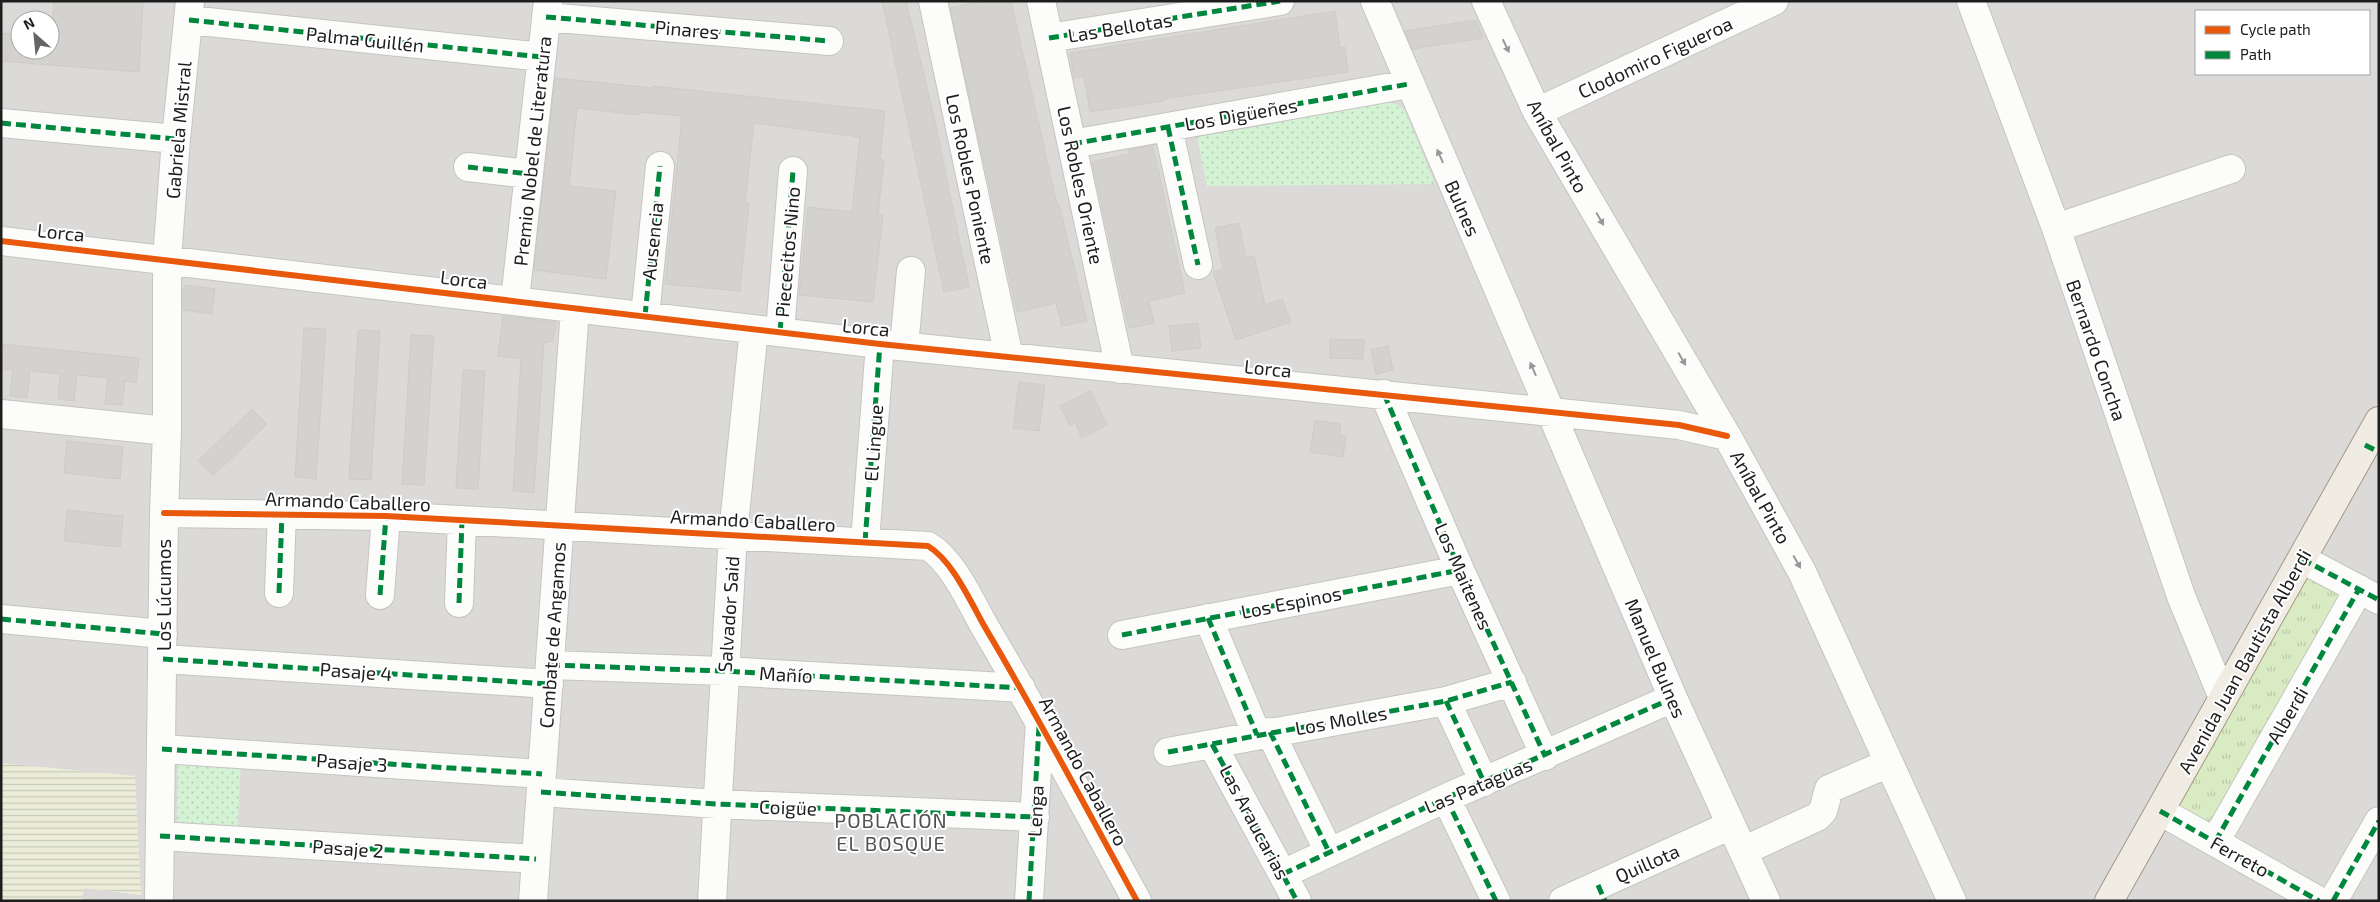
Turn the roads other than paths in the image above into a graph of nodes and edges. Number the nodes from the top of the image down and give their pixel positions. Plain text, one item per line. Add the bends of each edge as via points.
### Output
1 (933, 1) edge
2 (1041, 1) edge
3 (1280, 1) edge
4 (1374, 1) edge
5 (1486, 1) edge
6 (1774, 1) edge
7 (1971, 1) edge
8 (547, 9) edge
9 (189, 11) edge
10 (1049, 38) junction
11 (829, 41) dead end
12 (542, 57) junction
13 (1409, 84) junction
14 (1537, 112) junction
15 (1, 123) edge
16 (1168, 127) junction
17 (176, 139) junction
18 (1072, 144) junction
19 (468, 166) dead end
20 (660, 166) dead end
21 (2231, 169) dead end
22 (794, 171) dead end
23 (529, 174) junction
24 (2056, 228) junction
25 (1, 241) edge
26 (167, 259) junction
27 (1198, 265) dead end
28 (910, 271) dead end
29 (515, 300) junction
30 (575, 308) junction
31 (645, 316) junction
32 (767, 331) junction
33 (892, 345) junction
34 (1009, 356) junction
35 (1120, 368) junction
36 (1384, 394) junction
37 (1704, 396) junction
38 (1, 414) edge
39 (1552, 414) junction
40 (2379, 421) edge
41 (1679, 425) junction
42 (167, 431) junction
43 (1727, 436) junction
44 (2372, 448) edge
45 (164, 513) junction
46 (282, 513) junction
47 (386, 516) junction
48 (462, 520) junction
49 (560, 524) junction
50 (733, 534) junction
51 (865, 542) junction
52 (2302, 558) junction
53 (1460, 570) junction
54 (279, 593) dead end
55 (2369, 594) edge
56 (380, 595) dead end
57 (459, 603) dead end
58 (1208, 618) junction
59 (1, 619) edge
60 (1122, 636) dead end
61 (163, 646) junction
62 (724, 671) junction
63 (549, 674) junction
64 (1512, 682) junction
65 (1021, 688) junction
66 (1673, 698) junction
67 (2224, 698) junction
68 (1446, 700) junction
69 (1040, 721) junction
70 (1263, 733) junction
71 (1212, 744) junction
72 (162, 749) junction
73 (1168, 752) dead end
74 (1545, 756) junction
75 (1889, 763) junction
76 (1484, 782) junction
77 (542, 783) junction
78 (1446, 798) junction
79 (717, 804) junction
80 (2160, 811) junction
81 (1035, 817) junction
82 (2379, 821) edge
83 (1731, 825) junction
84 (160, 836) junction
85 (2215, 842) junction
86 (1743, 851) junction
87 (1328, 852) junction
88 (536, 859) junction
89 (1283, 874) junction
90 (1601, 893) edge
91 (159, 901) edge
92 (533, 901) edge
93 (712, 901) edge
94 (1029, 901) edge
95 (1137, 901) edge
96 (1297, 901) edge
97 (1496, 901) edge
98 (1563, 901) edge
99 (1766, 901) edge
100 (1952, 901) edge
101 (2109, 901) edge
102 (2320, 901) edge
103 (2333, 901) edge

1 - 34 street, Los Robles Poniente
2 - 10 street, Los Robles Oriente
3 - 10 street, Las Bellotas
4 - 13 street, Bulnes
5 -> 14 street, Aníbal Pinto
6 - 14 street, Clodomiro Figueroa
7 - 24 street, Bernardo Concha
8 - 11 street, Pinares
8 - 12 street, Premio Nobel de Literatura
9 - 12 street, Palma Guillén
9 - 17 street, Gabriela Mistral
10 - 18 street, Los Robles Oriente
12 - 23 street, Premio Nobel de Literatura
13 - 16 street, Los Digüeñes
39 -> 13 street, Bulnes
14 -> 37 street, Aníbal Pinto
15 - 17 street
16 - 18 street, Los Digüeñes
16 - 27 street
17 - 26 street, Gabriela Mistral
18 - 35 street, Los Robles Oriente
19 - 23 street
20 - 31 street, Ausencia
21 - 24 street
22 - 32 street, Piececitos Nino
23 - 29 street, Premio Nobel de Literatura
24 - 67 street, Bernardo Concha via 2182,596
25 - 26 street, Lorca
26 - 29 street, Lorca
26 - 42 street, Los Lúcumos
28 - 33 street, El Lingue
29 - 30 street, Lorca
30 - 31 street, Lorca
30 - 49 street, Combate de Angamos
31 - 32 street, Lorca
32 - 33 street, Lorca
32 - 50 street, Salvador Said
33 - 34 street, Lorca
33 - 51 street, El Lingue
34 - 35 street, Lorca
35 - 36 street, Lorca
36 - 39 street, Lorca
36 - 53 street, Los Maitenes
37 - 41 street via 1696,412
37 - 43 street, Aníbal Pinto
38 - 42 street
39 - 41 street, Lorca
39 - 66 street, Manuel Bulnes
40 - 44 main road, Avenida Juan Bautista Alberdi
41 - 43 street, Lorca
42 - 45 street, Los Lúcumos
43 -> 75 street, Aníbal Pinto via 1802,572
44 - 52 main road, Avenida Juan Bautista Alberdi
45 - 46 street, Armando Caballero
45 - 61 street, Los Lúcumos
46 - 47 street, Armando Caballero
46 - 54 street
47 - 48 street, Armando Caballero
47 - 56 street
48 - 49 street, Armando Caballero
48 - 57 street
49 - 50 street, Armando Caballero
49 - 63 street, Combate de Angamos
50 - 51 street, Armando Caballero
50 - 62 street, Salvador Said
51 - 65 street, Armando Caballero via 928,546 937,551
52 - 55 street
52 - 67 main road, Avenida Juan Bautista Alberdi
53 - 58 street, Los Espinos
53 - 64 street, Los Maitenes
55 - 85 street, Alberdi
58 - 60 street, Los Espinos
58 - 70 street
59 - 61 street, Pasaje 4
61 - 63 street, Pasaje 4
61 - 72 street, Los Lúcumos
62 - 63 street, Mañío
62 - 65 street, Mañío
62 - 79 street, Salvador Said
63 - 77 street, Combate de Angamos
64 - 68 street, Los Molles
64 - 74 street, Los Maitenes
65 - 69 street, Armando Caballero
66 - 74 street, Las Pataguas
66 - 83 street, Manuel Bulnes
67 - 80 main road, Avenida Juan Bautista Alberdi
68 - 70 street, Los Molles
68 - 76 street
69 - 81 street, Lenga
69 - 95 street, Armando Caballero
70 - 71 street, Los Molles
70 - 87 street
71 - 73 street, Los Molles
71 - 89 street, Las Araucarias
72 - 77 street, Pasaje 3
72 - 84 street, Los Lúcumos
74 - 76 street, Las Pataguas
75 - 86 street via 1828,789 1823,811 1817,817
75 - 100 street, Aníbal Pinto
76 - 78 street, Las Pataguas
77 - 79 street, Coigüe
77 - 88 street, Combate de Angamos
78 - 87 street, Las Pataguas
78 - 97 street
79 - 81 street, Coigüe
79 - 93 street, Salvador Said
80 - 85 street, Ferreto
80 - 101 main road, Avenida Juan Bautista Alberdi
81 - 94 street, Lenga
82 - 103 street
83 - 86 street, Manuel Bulnes
83 - 90 street, Quillota
84 - 88 street, Pasaje 2
84 - 91 street, Los Lúcumos
85 - 102 street, Ferreto
86 - 99 street, Manuel Bulnes
87 - 89 street, Las Pataguas
88 - 92 street, Combate de Angamos
89 - 96 street, Las Araucarias
90 - 98 street, Quillota

